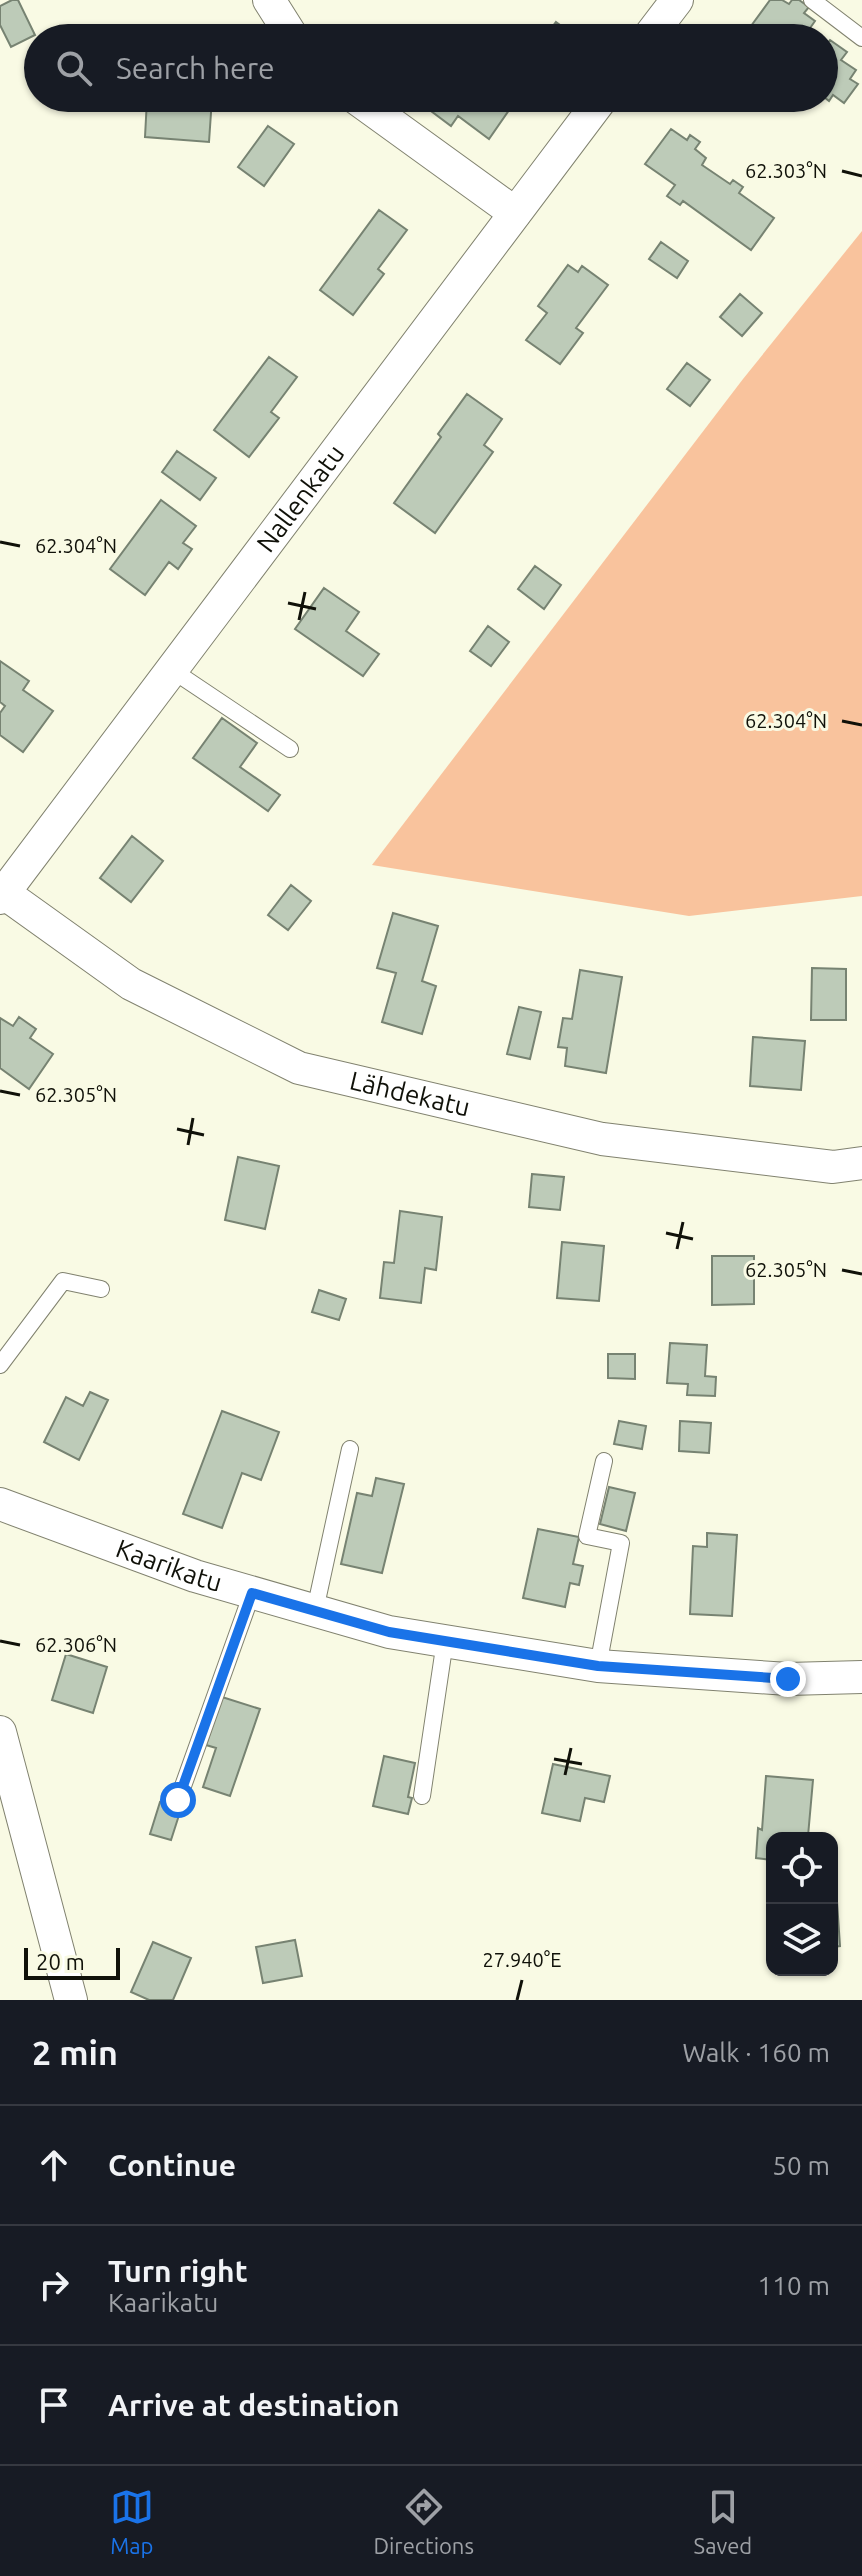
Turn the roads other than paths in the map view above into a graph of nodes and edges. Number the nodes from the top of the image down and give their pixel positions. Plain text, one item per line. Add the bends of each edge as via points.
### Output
1 (269, 0) edge
2 (677, 0) edge
3 (812, 0) edge
4 (284, 24) edge
5 (659, 24) edge
6 (862, 38) edge
7 (375, 112) edge
8 (591, 112) edge
9 (515, 213) junction
10 (172, 670) junction
11 (290, 749) dead end
12 (2, 896) edge
13 (862, 1163) edge
14 (101, 1289) dead end
15 (0, 1365) edge
16 (350, 1449) dead end
17 (604, 1461) dead end
18 (0, 1504) edge
19 (252, 1593) junction
20 (315, 1610) junction
21 (445, 1641) junction
22 (598, 1666) junction
23 (862, 1677) edge
24 (0, 1732) edge
25 (422, 1796) dead end
26 (178, 1800) dead end
27 (71, 2000) edge

1 - 4 street
2 - 5 street
3 - 6 lane
7 - 9 street
8 - 9 street, Nallenkatu
9 - 10 street, Nallenkatu
10 - 11 lane
10 - 12 street, Nallenkatu
12 - 13 street, Lähdekatu via 131,984 299,1068 602,1139 833,1167
14 - 15 lane via 63,1281
16 - 20 lane
17 - 22 lane via 587,1536 621,1543
18 - 19 street, Kaarikatu
19 - 20 street, Kaarikatu
19 - 26 lane
20 - 21 street, Kaarikatu via 389,1632
21 - 22 street, Kaarikatu
21 - 25 lane
22 - 23 street, Kaarikatu via 788,1679
24 - 27 street

